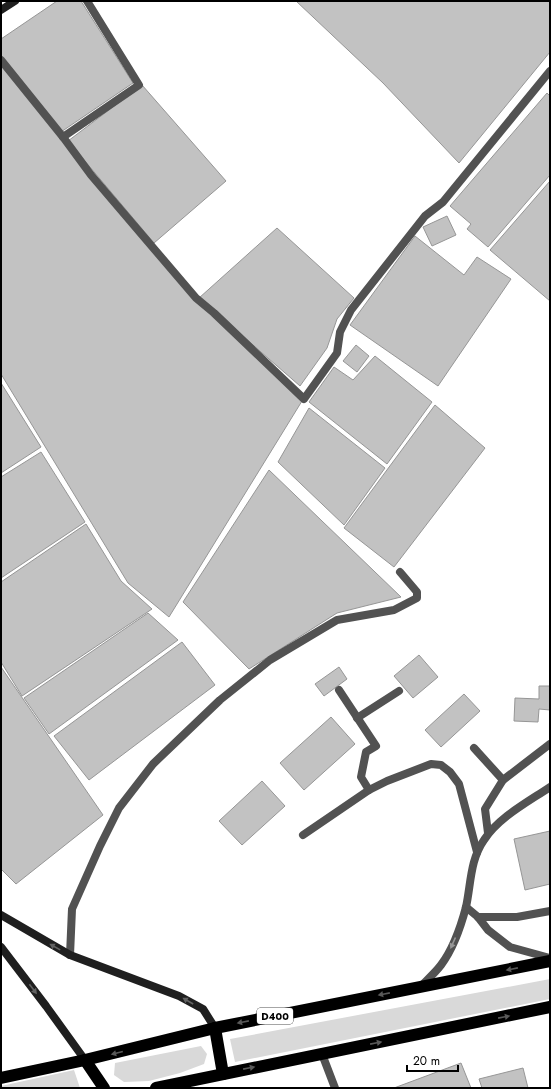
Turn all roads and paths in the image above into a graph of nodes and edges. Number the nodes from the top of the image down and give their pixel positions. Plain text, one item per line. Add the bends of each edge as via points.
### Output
1 (87, 1) edge
2 (11, 2) edge
3 (1, 10) edge
4 (1, 60) edge
5 (550, 71) edge
6 (63, 137) junction
7 (400, 572) dead end
8 (339, 690) dead end
9 (399, 691) dead end
10 (357, 718) junction
11 (550, 744) edge
12 (474, 748) dead end
13 (502, 780) junction
14 (550, 787) edge
15 (368, 790) junction
16 (488, 833) junction
17 (303, 835) dead end
18 (477, 852) junction
19 (466, 907) junction
20 (550, 911) edge
21 (1, 915) edge
22 (478, 917) junction
23 (1, 946) edge
24 (70, 955) junction
25 (550, 959) edge
26 (419, 988) junction
27 (550, 1007) edge
28 (215, 1028) junction
29 (322, 1054) junction
30 (85, 1060) junction
31 (223, 1074) junction
32 (1, 1078) edge
33 (104, 1088) edge
34 (156, 1088) edge
35 (336, 1088) edge

1 - 6 street via 138,84
2 - 3 main road
4 - 6 street
5 - 6 street via 443,202 425,216 351,310 340,332 337,353 304,399 196,298 91,175
7 - 24 street via 417,592 417,598 394,610 337,620 270,660 220,700 153,764 119,808 72,909
8 - 10 street
9 - 10 street
10 - 15 street via 376,746 366,752 361,776
11 - 13 street
12 - 13 street
13 - 16 street via 484,809
14 - 16 street via 502,820
15 - 17 street
15 - 18 street via 431,764 441,765 459,784
16 - 18 street
18 - 19 street
19 - 22 street
19 -> 26 street via 449,952 440,966
20 - 22 street via 517,917
24 -> 21 main road
22 - 25 street via 488,930 510,947
23 -> 30 main road
28 -> 24 main road via 203,1010 179,996
25 -> 26 highway, D400
26 -> 28 highway, D400
29 -> 27 highway
28 -> 30 highway, D400
28 - 31 highway
31 -> 29 highway
29 - 35 street
30 - 32 highway, D400
30 - 33 highway
31 - 34 highway

